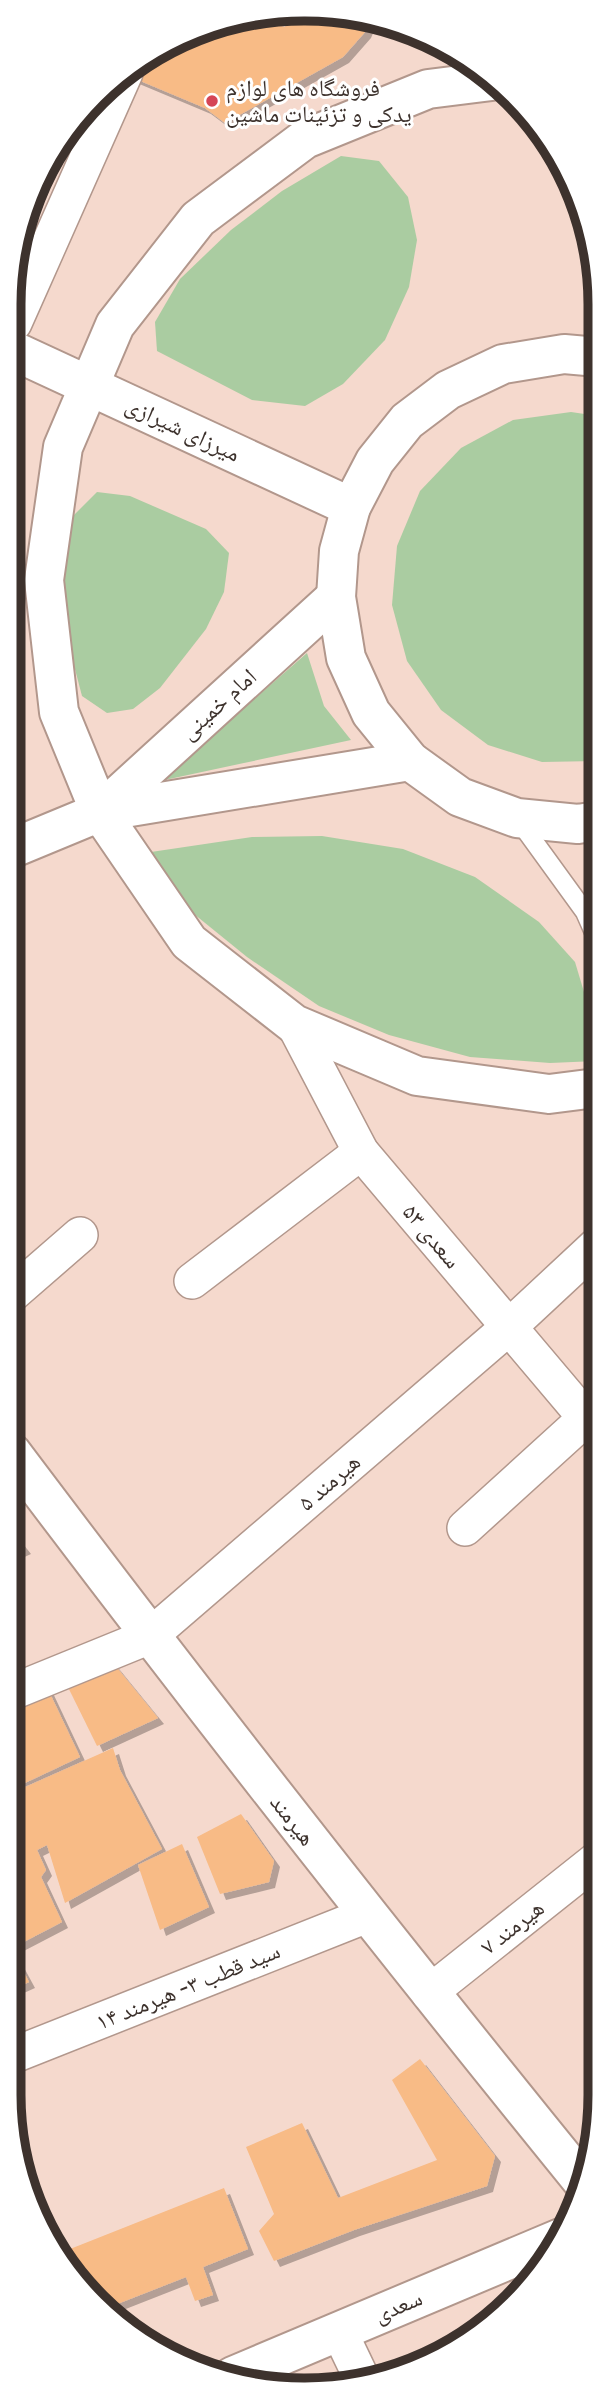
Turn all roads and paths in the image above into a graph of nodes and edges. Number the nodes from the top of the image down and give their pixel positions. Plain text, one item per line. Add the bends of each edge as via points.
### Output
1 (480, 82) edge
2 (116, 93) edge
3 (21, 307) edge
4 (21, 354) edge
5 (588, 356) edge
6 (89, 386) junction
7 (351, 507) junction
8 (336, 597) junction
9 (410, 761) junction
10 (100, 812) junction
11 (517, 818) junction
12 (588, 822) edge
13 (21, 845) edge
14 (588, 920) edge
15 (294, 1024) junction
16 (588, 1089) edge
17 (361, 1152) junction
18 (80, 1235) dead end
19 (588, 1253) edge
20 (192, 1281) dead end
21 (21, 1286) edge
22 (509, 1327) junction
23 (588, 1420) edge
24 (588, 1426) edge
25 (21, 1465) edge
26 (465, 1528) dead end
27 (150, 1636) junction
28 (21, 1689) edge
29 (588, 1867) edge
30 (367, 1915) junction
31 (429, 1993) junction
32 (21, 2052) edge
33 (576, 2174) edge
34 (545, 2245) edge
35 (340, 2331) junction
36 (244, 2372) edge
37 (359, 2373) edge

1 - 6 main road via 428,89 305,139 198,219 115,324
2 - 3 street
4 - 6 main road, میرزای شیرازی
5 - 7 main road via 564,354 503,364 448,390 407,421 375,461
6 - 7 main road, میرزای شیرازی
6 - 10 main road via 63,447 44,580 60,712
7 - 8 main road via 340,551
8 - 9 main road via 346,658 371,713
8 - 10 main road, امام خمینی
9 - 10 main road, امام خمینی
9 - 11 main road via 460,797
10 - 13 main road, امام خمینی
10 - 15 main road via 189,942
11 - 12 main road
11 - 14 lane
15 - 16 main road via 417,1076 549,1094
15 - 17 street, سعدی ۵۳
17 - 20 street
17 - 22 street, سعدی ۵۳
18 - 21 street
19 - 22 street, هیرمند ۵
22 - 23 street, سعدی ۵۳
22 - 27 street, هیرمند ۵
24 - 26 street
25 - 27 main road, هیرمند
27 - 28 street, هیرمند ۵
27 - 30 main road, هیرمند
29 - 31 street, هیرمند ۷
30 - 31 main road, هیرمند
30 - 32 street, سید قطب ۳- هیرمند ۱۴
31 - 33 main road, هیرمند
34 - 35 main road, سعدی
35 - 36 main road, سعدی
35 - 37 street

